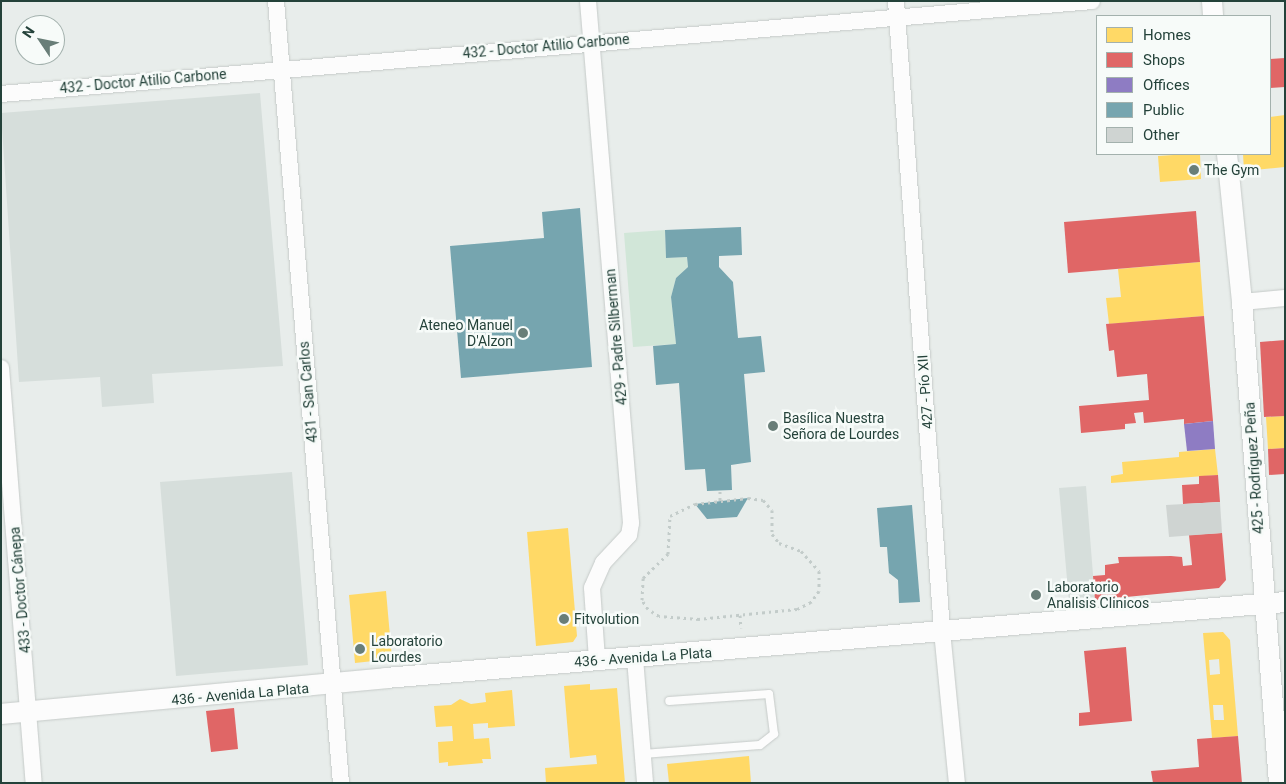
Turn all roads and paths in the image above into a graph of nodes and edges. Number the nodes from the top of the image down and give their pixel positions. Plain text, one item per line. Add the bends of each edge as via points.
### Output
1 (276, 1) edge
2 (588, 1) edge
3 (896, 1) edge
4 (1092, 1) edge
5 (1212, 1) edge
6 (1213, 15) edge
7 (898, 19) junction
8 (592, 41) junction
9 (282, 69) junction
10 (1, 94) edge
11 (1227, 155) edge
12 (1285, 298) edge
13 (1242, 302) junction
14 (1, 368) edge
15 (720, 491) dead end
16 (720, 501) junction
17 (1285, 602) edge
18 (1264, 604) junction
19 (942, 631) junction
20 (635, 658) junction
21 (597, 660) junction
22 (332, 685) junction
23 (669, 701) dead end
24 (30, 712) junction
25 (1, 714) edge
26 (643, 754) junction
27 (34, 783) edge
28 (340, 783) edge
29 (646, 783) edge
30 (957, 783) edge
31 (1279, 783) edge

1 - 9 street, 431 - San Carlos
2 - 8 street, 429 - Padre Silberman
3 - 7 street, 427 - Pío XII
4 - 7 street, 432 - Doctor Atilio Carbone
5 - 6 street
7 - 8 street, 432 - Doctor Atilio Carbone
7 - 19 street, 427 - Pío XII
8 - 9 street, 432 - Doctor Atilio Carbone
8 - 21 street, 429 - Padre Silberman via 631,523 629,535 603,563 592,588
9 - 10 street, 432 - Doctor Atilio Carbone
9 - 22 street, 431 - San Carlos
11 - 13 street, 425 - Rodríguez Peña
12 - 13 street
13 - 18 street, 425 - Rodríguez Peña
14 - 24 street, 433 - Doctor Cánepa
15 - 16 path
16 - 16 path via 695,504 670,516 668,554 643,578 642,600 648,609 659,616 699,619 798,609 811,602 820,590 820,570 801,551 779,543 772,534 772,510 762,500
17 - 18 street, 436 - Avenida La Plata
18 - 19 street, 436 - Avenida La Plata
18 - 31 street, 425 - Rodríguez Peña
19 - 20 street, 436 - Avenida La Plata
19 - 30 street, 427 - Pío XII
20 - 21 street, 436 - Avenida La Plata
20 - 26 street
21 - 22 street, 436 - Avenida La Plata
22 - 24 street, 436 - Avenida La Plata
22 - 28 street, 431 - San Carlos
23 - 26 lane via 769,694 774,734 760,744
24 - 25 street, 436 - Avenida La Plata
24 - 27 street, 433 - Doctor Cánepa
26 - 29 street

